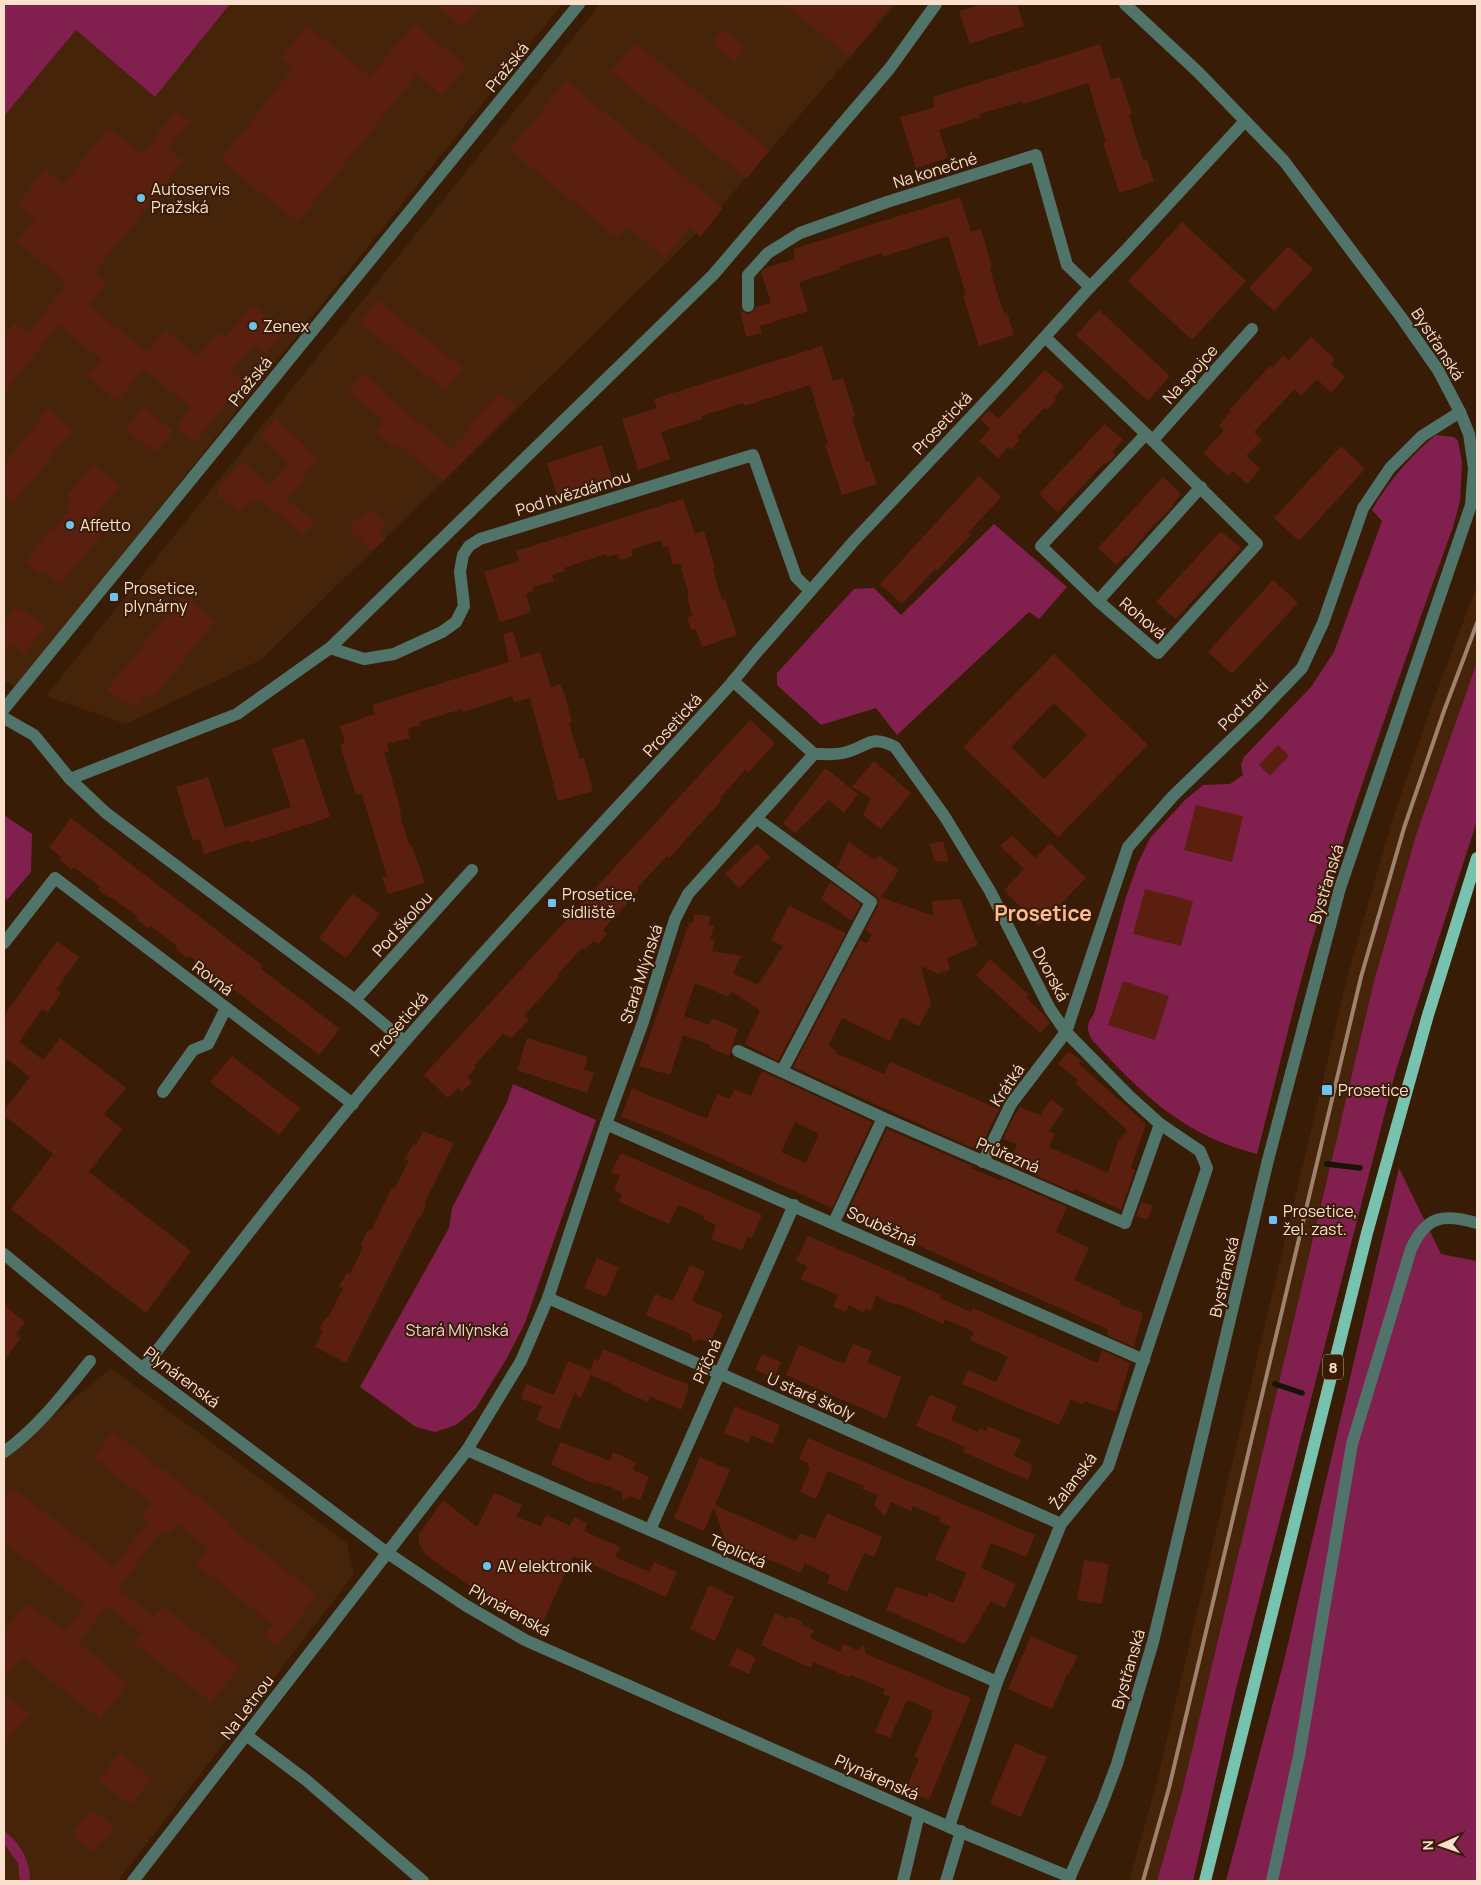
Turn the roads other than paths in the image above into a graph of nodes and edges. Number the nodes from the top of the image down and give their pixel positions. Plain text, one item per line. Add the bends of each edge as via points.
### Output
1 (579, 4) edge
2 (936, 4) edge
3 (1125, 4) edge
4 (1245, 121) junction
5 (1090, 287) junction
6 (748, 306) dead end
7 (1252, 329) dead end
8 (1045, 337) junction
9 (1460, 412) junction
10 (1149, 437) junction
11 (1201, 487) junction
12 (810, 591) junction
13 (1098, 601) junction
14 (330, 648) junction
15 (733, 681) junction
16 (4, 708) edge
17 (4, 718) edge
18 (814, 754) junction
19 (70, 779) junction
20 (757, 820) junction
21 (1477, 858) edge
22 (472, 870) dead end
23 (4, 943) edge
24 (355, 1000) junction
25 (226, 1008) junction
26 (1066, 1032) junction
27 (404, 1041) junction
28 (738, 1051) dead end
29 (782, 1072) junction
30 (163, 1092) dead end
31 (353, 1104) junction
32 (884, 1118) junction
33 (606, 1124) junction
34 (1160, 1124) junction
35 (1200, 1151) joint
36 (983, 1162) junction
37 (794, 1205) junction
38 (834, 1222) junction
39 (1477, 1223) edge
40 (4, 1254) edge
41 (548, 1298) junction
42 (1144, 1360) junction
43 (90, 1361) dead end
44 (144, 1369) junction
45 (720, 1373) junction
46 (467, 1450) junction
47 (4, 1452) edge
48 (1061, 1524) junction
49 (650, 1530) junction
50 (386, 1552) junction
51 (997, 1682) junction
52 (246, 1735) junction
53 (919, 1814) junction
54 (955, 1829) junction
55 (1069, 1879) edge
56 (133, 1881) edge
57 (423, 1881) edge
58 (903, 1881) edge
59 (946, 1881) edge
60 (1205, 1881) edge
61 (1272, 1881) edge

1 - 16 street, Pražská
2 - 14 street via 890,68 713,275
3 - 4 street, Bystřanská
4 - 5 street, Prosetická
4 - 9 street, Bystřanská via 1284,161 1401,317 1438,370
5 - 6 street, Na konečné via 1067,265 1036,155 800,232 768,254 748,275
5 - 8 street, Prosetická
7 - 10 street, Na spojce
8 - 10 street, Rohová
8 - 12 street, Prosetická
9 - 26 street, Pod tratí via 1422,436 1390,468 1363,508 1323,623 1302,668 1173,796 1128,847
9 - 55 street, Bystřanská via 1473,453 1471,505 1340,888 1268,1160 1153,1642 1117,1764
10 - 11 street, Rohová
10 - 13 street, Rohová via 1040,546
11 - 13 street
11 - 13 street, Rohová via 1257,544 1158,653
12 - 14 street, Pod hvězdárnou via 796,577 753,455 480,538 463,555 460,571 464,606 456,622 394,654 364,659
12 - 15 street, Prosetická
14 - 19 street via 237,714
15 - 18 street
15 - 27 street, Prosetická
17 - 19 street via 34,735
18 - 20 street, Stará Mlýnská
18 - 26 street, Dvorská via 842,753 876,740 895,747 945,816 990,891 1050,1009
19 - 24 street via 106,813
20 - 29 street via 871,902
20 - 33 street, Stará Mlýnská via 688,894 676,920
21 - 60 main road, 8 via 1428,1015 1367,1233
22 - 24 street, Pod školou
23 - 25 street, Rovná via 55,878
24 - 27 street
25 - 30 street via 208,1044 194,1050
25 - 31 street, Rovná
26 - 34 street, Dvorská
26 - 36 street, Krátká via 1011,1104
27 - 31 street, Prosetická
28 - 29 street, Průřezná
29 - 32 street, Průřezná
31 - 44 street, Prosetická via 287,1182
32 - 36 street, Průřezná
32 - 38 street
33 - 37 street, Souběžná
33 - 41 street, Stará Mlýnská
34 - 35 street, Dvorská
34 - 36 street, Průřezná via 1125,1223
35 - 42 street, Žalanská via 1207,1168
37 - 38 street, Souběžná
37 - 45 street, Příčná
38 - 42 street, Souběžná
39 - 61 street via 1458,1217 1432,1220 1418,1233 1411,1249 1352,1444 1298,1756
40 - 44 street, Plynárenská
41 - 45 street, U staré školy
41 - 46 street, Stará Mlýnská via 521,1360
42 - 48 street, Žalanská via 1108,1467
43 - 47 street via 50,1409
44 - 50 street, Plynárenská
45 - 48 street, U staré školy
45 - 49 street, Příčná
46 - 49 street, Teplická
46 - 50 street, Stará Mlýnská
48 - 51 street, Žalanská
49 - 51 street, Teplická
50 - 52 street, Na Letnou
50 - 53 street, Plynárenská via 464,1605 525,1640
51 - 54 street, Žalanská
52 - 56 street, Na Letnou
52 - 57 street via 306,1780
53 - 54 street, Plynárenská
53 - 58 street
54 - 55 street, Plynárenská
54 - 59 street, Žalanská

